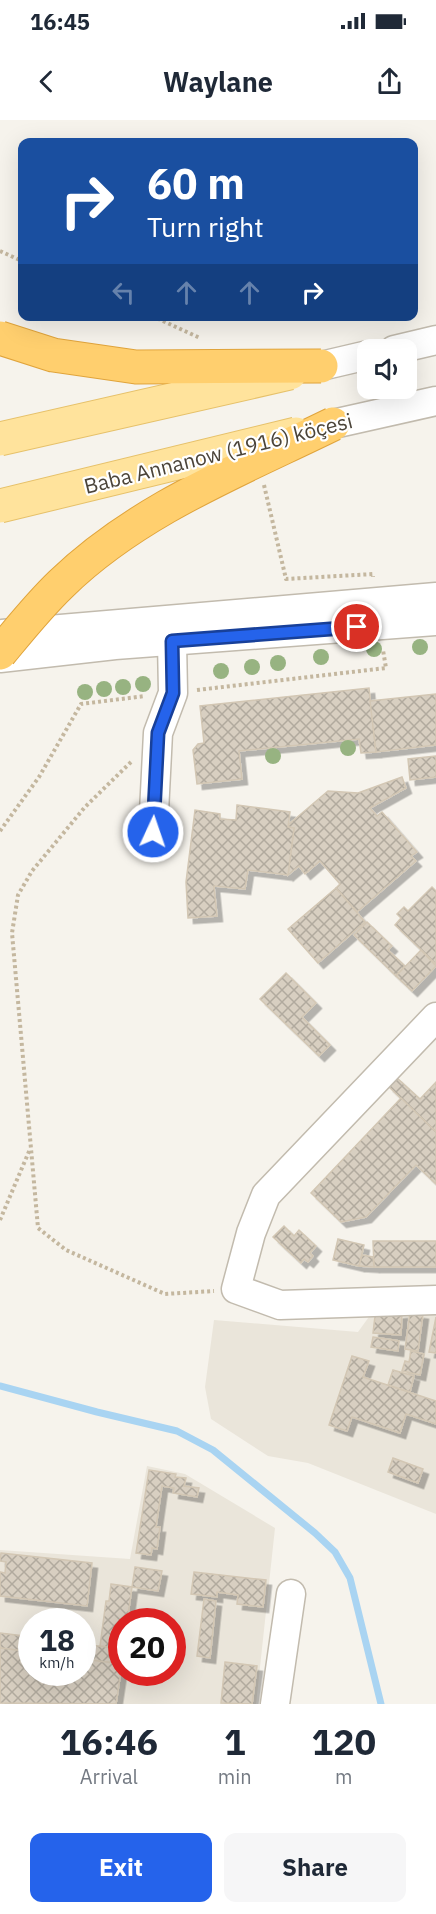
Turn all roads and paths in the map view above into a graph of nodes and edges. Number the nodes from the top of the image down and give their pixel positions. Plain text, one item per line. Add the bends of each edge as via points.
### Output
1 (0, 251) edge
2 (18, 259) edge
3 (0, 338) edge
4 (436, 340) edge
5 (417, 345) edge
6 (357, 358) edge
7 (321, 366) junction
8 (436, 401) edge
9 (333, 424) junction
10 (0, 440) edge
11 (0, 506) edge
12 (436, 597) edge
13 (436, 621) edge
14 (0, 634) edge
15 (172, 641) junction
16 (0, 653) edge
17 (0, 658) edge
18 (158, 736) junction
19 (153, 832) dead end
20 (436, 1017) edge
21 (31, 1148) junction
22 (0, 1220) edge
23 (236, 1289) junction
24 (436, 1300) edge
25 (291, 1594) dead end
26 (275, 1704) edge

1 - 2 path
3 - 7 highway, bridge via 53,355 136,367
4 - 5 street
6 - 7 street
7 - 10 main road, bridge
8 - 9 street, Baba Annanow (1916) köçesi
9 - 11 main road, Baba Annanow (1916) köçesi, bridge
9 - 16 highway, bridge via 196,490 131,529 61,584
12 - 14 street
13 - 15 street
15 - 17 street
15 - 18 street via 173,693
18 - 19 street
18 - 21 path via 85,807 32,871 18,895 12,933
20 - 23 street via 266,1195
21 - 22 path
21 - 23 path via 38,1228 66,1250 165,1294
23 - 24 street via 280,1305
25 - 26 street

